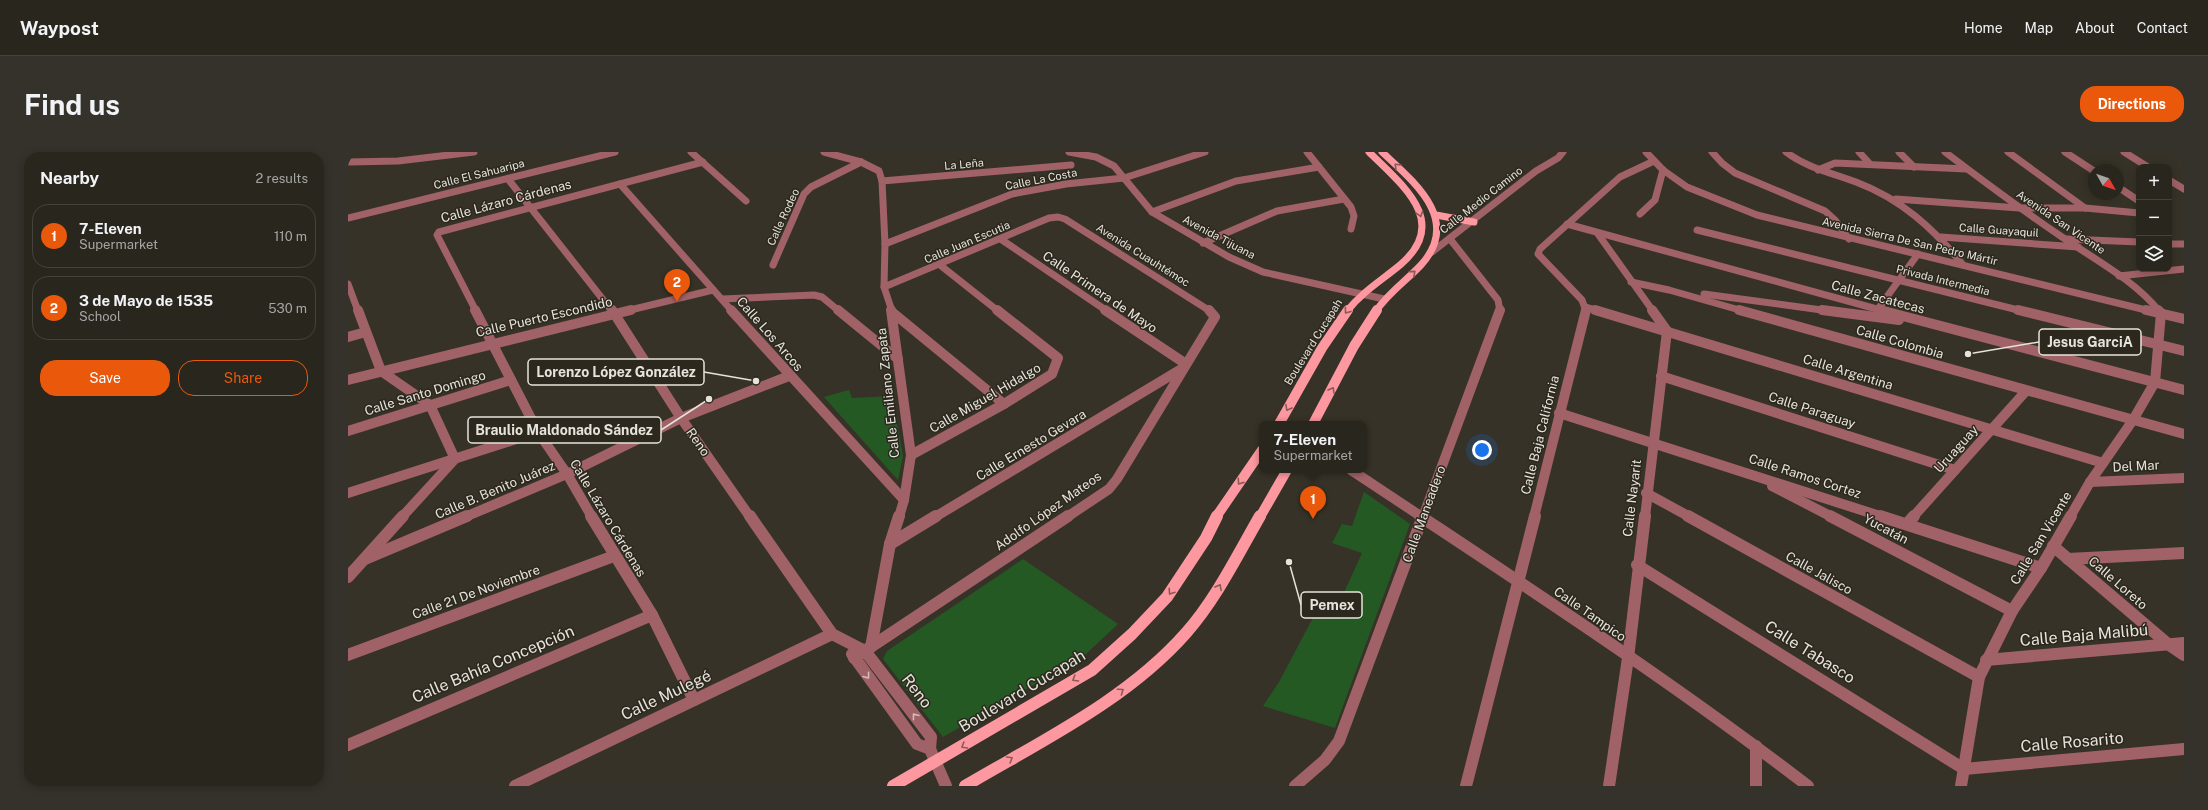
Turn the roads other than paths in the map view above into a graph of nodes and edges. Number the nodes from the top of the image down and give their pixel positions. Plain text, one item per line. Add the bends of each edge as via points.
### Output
1 (474, 152) edge
2 (615, 152) edge
3 (691, 152) edge
4 (824, 152) edge
5 (1069, 152) edge
6 (1205, 152) edge
7 (1307, 152) edge
8 (1369, 152) edge
9 (1382, 152) edge
10 (1563, 152) edge
11 (1646, 152) edge
12 (1712, 152) edge
13 (1786, 152) edge
14 (1859, 152) edge
15 (1898, 152) edge
16 (1946, 152) edge
17 (2008, 152) edge
18 (2065, 152) edge
19 (2124, 152) edge
20 (1654, 161) junction
21 (348, 162) edge
22 (703, 162) junction
23 (861, 162) junction
24 (1870, 164) junction
25 (2143, 164) edge
26 (1071, 165) dead end
27 (1319, 167) junction
28 (1914, 167) junction
29 (2088, 167) edge
30 (1966, 168) junction
31 (1663, 170) junction
32 (1818, 170) junction
33 (1124, 178) junction
34 (508, 179) junction
35 (2172, 180) edge
36 (2184, 180) edge
37 (882, 181) junction
38 (2172, 182) edge
39 (620, 184) junction
40 (1400, 185) junction
41 (2184, 189) edge
42 (1423, 191) junction
43 (2124, 191) edge
44 (1411, 197) junction
45 (1344, 199) junction
46 (1896, 200) junction
47 (2138, 200) edge
48 (746, 201) dead end
49 (531, 206) junction
50 (2018, 208) junction
51 (2085, 208) junction
52 (1152, 212) junction
53 (2136, 213) edge
54 (1640, 214) dead end
55 (1436, 215) junction
56 (1058, 217) joint
57 (348, 218) edge
58 (1474, 222) junction
59 (1567, 224) junction
60 (1351, 229) dead end
61 (1697, 230) dead end
62 (1598, 234) junction
63 (1941, 237) junction
64 (2066, 238) junction
65 (1450, 239) junction
66 (1849, 239) junction
67 (1002, 240) junction
68 (2136, 242) edge
69 (1203, 243) junction
70 (885, 244) junction
71 (2172, 244) edge
72 (2184, 244) edge
73 (2079, 247) junction
74 (1432, 252) junction
75 (1918, 254) junction
76 (774, 265) dead end
77 (1963, 265) junction
78 (940, 266) junction
79 (2184, 269) edge
80 (2119, 276) junction
81 (1898, 280) junction
82 (1631, 282) junction
83 (348, 284) edge
84 (884, 287) junction
85 (714, 290) junction
86 (1669, 290) junction
87 (1361, 294) junction
88 (722, 299) junction
89 (1384, 299) junction
90 (351, 301) edge
91 (1586, 307) junction
92 (1878, 309) junction
93 (892, 312) junction
94 (2161, 313) junction
95 (615, 314) junction
96 (1215, 314) joint
97 (2184, 319) edge
98 (1936, 325) junction
99 (1667, 331) junction
100 (366, 332) junction
101 (348, 337) edge
102 (491, 343) junction
103 (2159, 345) junction
104 (2184, 351) edge
105 (898, 359) junction
106 (1185, 366) junction
107 (381, 371) junction
108 (788, 376) junction
109 (1661, 376) junction
110 (348, 380) edge
111 (511, 380) junction
112 (2155, 382) junction
113 (2184, 390) edge
114 (2026, 391) junction
115 (1004, 404) junction
116 (430, 405) junction
117 (1559, 413) junction
118 (681, 418) junction
119 (2133, 420) junction
120 (1281, 421) edge
121 (1315, 421) edge
122 (1991, 429) junction
123 (348, 431) edge
124 (538, 432) junction
125 (2184, 434) edge
126 (1653, 443) junction
127 (1259, 454) edge
128 (910, 455) junction
129 (454, 459) junction
130 (2103, 463) junction
131 (1955, 470) junction
132 (1747, 472) junction
133 (1285, 473) edge
134 (1356, 473) edge
135 (567, 474) junction
136 (2184, 478) edge
137 (2090, 482) junction
138 (348, 493) edge
139 (1646, 494) junction
140 (904, 500) junction
141 (1423, 516) junction
142 (1907, 524) junction
143 (890, 544) junction
144 (2052, 546) junction
145 (2184, 553) edge
146 (614, 556) junction
147 (365, 559) junction
148 (2068, 559) junction
149 (1637, 565) junction
150 (2041, 568) junction
151 (348, 577) edge
152 (1518, 581) junction
153 (2012, 611) junction
154 (652, 616) junction
155 (832, 634) junction
156 (849, 642) junction
157 (2184, 643) edge
158 (2168, 644) junction
159 (868, 649) junction
160 (348, 655) edge
161 (2184, 655) edge
162 (854, 658) junction
163 (1628, 658) junction
164 (1986, 660) junction
165 (1979, 677) junction
166 (694, 700) junction
167 (348, 745) edge
168 (1756, 746) junction
169 (2184, 749) edge
170 (930, 750) junction
171 (937, 762) junction
172 (1964, 769) junction
173 (514, 786) edge
174 (893, 786) edge
175 (946, 786) edge
176 (965, 786) edge
177 (1295, 786) edge
178 (1466, 786) edge
179 (1609, 786) edge
180 (1756, 786) edge
181 (1808, 786) edge
182 (1961, 786) edge

1 - 21 street via 398,161
2 - 34 street, Calle El Sahuaripa
3 - 22 street
4 - 23 street
5 - 33 street, Avenida Tijuana via 1107,161
6 - 33 street, Calle La Costa
7 - 27 street
8 - 40 main road, Boulevard Cucapah
42 -> 9 main road
10 - 58 street, Calle Medio Camino
11 - 20 street, Avenida Sierra De San Pedro Mártir
12 - 66 street via 1718,161 1743,176 1826,212
13 - 32 street via 1795,160
14 - 24 street
15 - 28 street
16 - 30 street, Avenida San Vicente
17 - 51 street
18 - 29 street
19 - 25 street
20 - 31 street, Avenida Sierra De San Pedro Mártir
20 - 59 street via 1620,177
22 - 39 street, Calle Lázaro Cárdenas
22 - 48 street
23 - 37 street via 879,171
23 - 76 street, Calle Rodeo via 811,187 804,194
24 - 28 street
24 - 32 street via 1835,163
26 - 37 street, La Leña
27 - 45 street
27 - 52 street via 1236,180
28 - 30 street
30 - 50 street, Avenida San Vicente
31 - 54 street via 1655,200
31 - 66 street, Avenida Sierra De San Pedro Mártir via 1692,190 1727,204 1757,215
32 - 46 street
33 - 52 street, Avenida Tijuana
33 - 70 street, Calle La Costa via 1066,184 1012,194
34 - 49 street, Reno
34 - 57 street, Calle El Sahuaripa
35 - 36 street
37 - 70 street, Calle Emiliano Zapata
38 - 41 street
39 - 49 street, Calle Lázaro Cárdenas
39 - 85 street, Calle Los Arcos
40 - 42 main road
40 - 44 main road, Boulevard Cucapah
42 - 44 main road
42 - 55 main road
43 - 47 street
44 -> 87 main road, Boulevard Cucapah via 1422,216 1423,229 1418,245 1401,264
45 - 60 street via 1354,216
45 - 69 street via 1277,211
46 - 50 street
46 - 63 street
49 - 95 street, Reno
49 - 102 street, Calle Lázaro Cárdenas via 446,229 437,235
50 - 51 street
50 - 64 street, Avenida San Vicente
51 - 53 street
52 - 69 street, Avenida Tijuana
55 - 58 main road
55 - 74 main road via 1438,232
56 - 67 street, Calle Juan Escutia via 1049,218
56 - 96 street, Avenida Cuauhtémoc
58 - 65 street, Calle Medio Camino
59 - 62 street, Calle Zacatecas
59 - 91 street via 1540,249 1538,254
61 - 81 street, Privada Intermedia
62 - 82 street
62 - 92 street, Calle Zacatecas
63 - 73 street, Calle Guayaquil
63 - 77 street
64 - 68 street
64 - 73 street, Avenida San Vicente
65 - 74 street, Calle Medio Camino
65 - 141 street, Calle Maneadero via 1498,300 1500,310
66 - 75 street, Avenida Sierra De San Pedro Mártir
67 - 78 street, Calle Juan Escutia
67 - 106 street, Calle Primera de Mayo
69 - 87 street, Avenida Tijuana via 1263,272
70 - 84 street, Calle Emiliano Zapata
71 - 72 street
73 - 80 street, Avenida San Vicente
89 -> 74 main road via 1423,264
75 - 77 street, Avenida Sierra De San Pedro Mártir
75 - 81 street
77 - 94 street, Avenida Sierra De San Pedro Mártir
78 - 84 street, Calle Juan Escutia
78 - 115 street, Calle Miguel Hidalgo via 1058,358 1052,374
79 - 80 street
80 - 94 street, Avenida San Vicente via 2152,302
81 - 92 street
81 - 103 street, Privada Intermedia
82 - 86 street, Calle Colombia
82 - 99 street
83 - 90 street
84 - 93 street, Calle Emiliano Zapata
85 - 88 street, Calle Los Arcos
85 - 95 street, Calle Puerto Escondido
86 - 98 street
86 - 114 street, Calle Colombia
87 - 89 street, Avenida Tijuana
87 -> 120 main road, Boulevard Cucapah via 1346,311
88 - 105 street via 814,295 822,297
88 - 108 street, Calle Los Arcos
121 -> 89 main road via 1370,319
90 - 100 street
91 - 99 street, Calle Argentina
91 - 117 street, Calle Baja California
92 - 98 street, Calle Zacatecas
93 - 105 street, Calle Emiliano Zapata
93 - 115 street
94 - 97 street, Avenida Sierra De San Pedro Mártir
94 - 103 street, Calle San Vicente
95 - 102 street, Calle Puerto Escondido
95 - 118 street, Reno
96 - 106 street, Adolfo López Mateos
98 - 112 street, Calle Zacatecas
99 - 109 street, Calle Nayarit
99 - 122 street, Calle Argentina
100 - 101 street
100 - 107 street
102 - 107 street, Calle Puerto Escondido
102 - 111 street, Calle Lázaro Cárdenas
103 - 104 street, Privada Intermedia
103 - 112 street, Calle San Vicente
105 - 128 street, Calle Emiliano Zapata
106 - 143 street, Calle Ernesto Gevara
106 - 159 street, Adolfo López Mateos via 1109,489
107 - 110 street, Calle Puerto Escondido
107 - 116 street
108 - 118 street, Calle B. Benito Juárez
108 - 140 street, Calle Los Arcos
109 - 126 street, Calle Nayarit
109 - 131 street, Calle Paraguay
111 - 116 street, Calle Santo Domingo
111 - 124 street, Calle Lázaro Cárdenas
112 - 113 street, Calle Zacatecas
112 - 119 street, Calle San Vicente
114 - 119 street, Calle Colombia
114 - 122 street, Uruaguay
115 - 128 street, Calle Miguel Hidalgo
116 - 123 street, Calle Santo Domingo
116 - 129 street
117 - 126 street, Calle Ramos Cortez
117 - 152 street, Calle Baja California
118 - 135 street, Calle B. Benito Juárez
118 - 155 street, Reno
119 - 125 street, Calle Colombia
119 - 130 street, Calle San Vicente
122 - 130 street, Calle Argentina
122 - 131 street, Uruaguay
124 - 129 street
124 - 135 street, Calle Lázaro Cárdenas
126 - 132 street, Calle Ramos Cortez
126 - 139 street, Calle Nayarit
127 -> 171 main road, Boulevard Cucapah via 1220,510 1206,538 1167,597 1132,634 1092,670
128 - 140 street, Calle Emiliano Zapata
129 - 138 street
129 - 147 street
130 - 137 street, Calle San Vicente
131 - 142 street, Uruaguay
132 - 142 street, Calle Ramos Cortez
132 - 153 street, Yucatán
176 -> 133 main road via 1101,705 1156,664 1186,633 1213,598
134 - 141 street, Calle Tampico
135 - 146 street, Calle Lázaro Cárdenas
135 - 147 street, Calle B. Benito Juárez
136 - 137 street, Del Mar
137 - 144 street, Calle San Vicente
139 - 149 street, Calle Nayarit
139 - 165 street, Calle Jalisco
140 - 143 street, Calle Emiliano Zapata
141 - 152 street, Calle Tampico
141 - 177 street, Calle Maneadero via 1339,741 1325,763
142 - 150 street, Calle Ramos Cortez
143 - 159 street, Calle Emiliano Zapata
144 - 148 street, Calle Loreto
144 - 150 street, Calle San Vicente
145 - 148 street
146 - 154 street, Calle Lázaro Cárdenas
146 - 160 street, Calle 21 De Noviembre
147 - 151 street
148 - 158 street, Calle Loreto
149 - 163 street, Calle Nayarit
149 - 172 street, Calle Tabasco
150 - 153 street, Calle San Vicente
152 - 163 street, Calle Tampico
152 - 178 street, Calle Baja California
153 - 164 street, Calle San Vicente
154 - 166 street, Calle Lázaro Cárdenas
154 - 167 street, Calle Bahía Concepción
155 - 156 street, Reno
155 - 166 street, Calle Mulegé
156 - 159 street, Reno
156 - 162 street, Reno
157 - 158 street, Calle Baja Malibú
158 - 161 street, Calle Loreto
158 - 164 street, Calle Baja Malibú
159 - 162 street, Adolfo López Mateos
170 -> 159 street, Reno via 931,737
162 -> 170 street, Reno via 918,744
163 - 168 street, Calle Tampico
163 - 179 street, Calle Nayarit
164 - 165 street, Calle San Vicente
165 - 172 street, Calle San Vicente
166 - 173 street, Calle Mulegé
168 - 180 street
168 - 181 street, Calle Tampico
169 - 172 street, Calle Rosarito
170 - 171 street, Reno
171 - 174 main road, Boulevard Cucapah
171 - 175 street, Reno
172 - 182 street, Calle San Vicente

